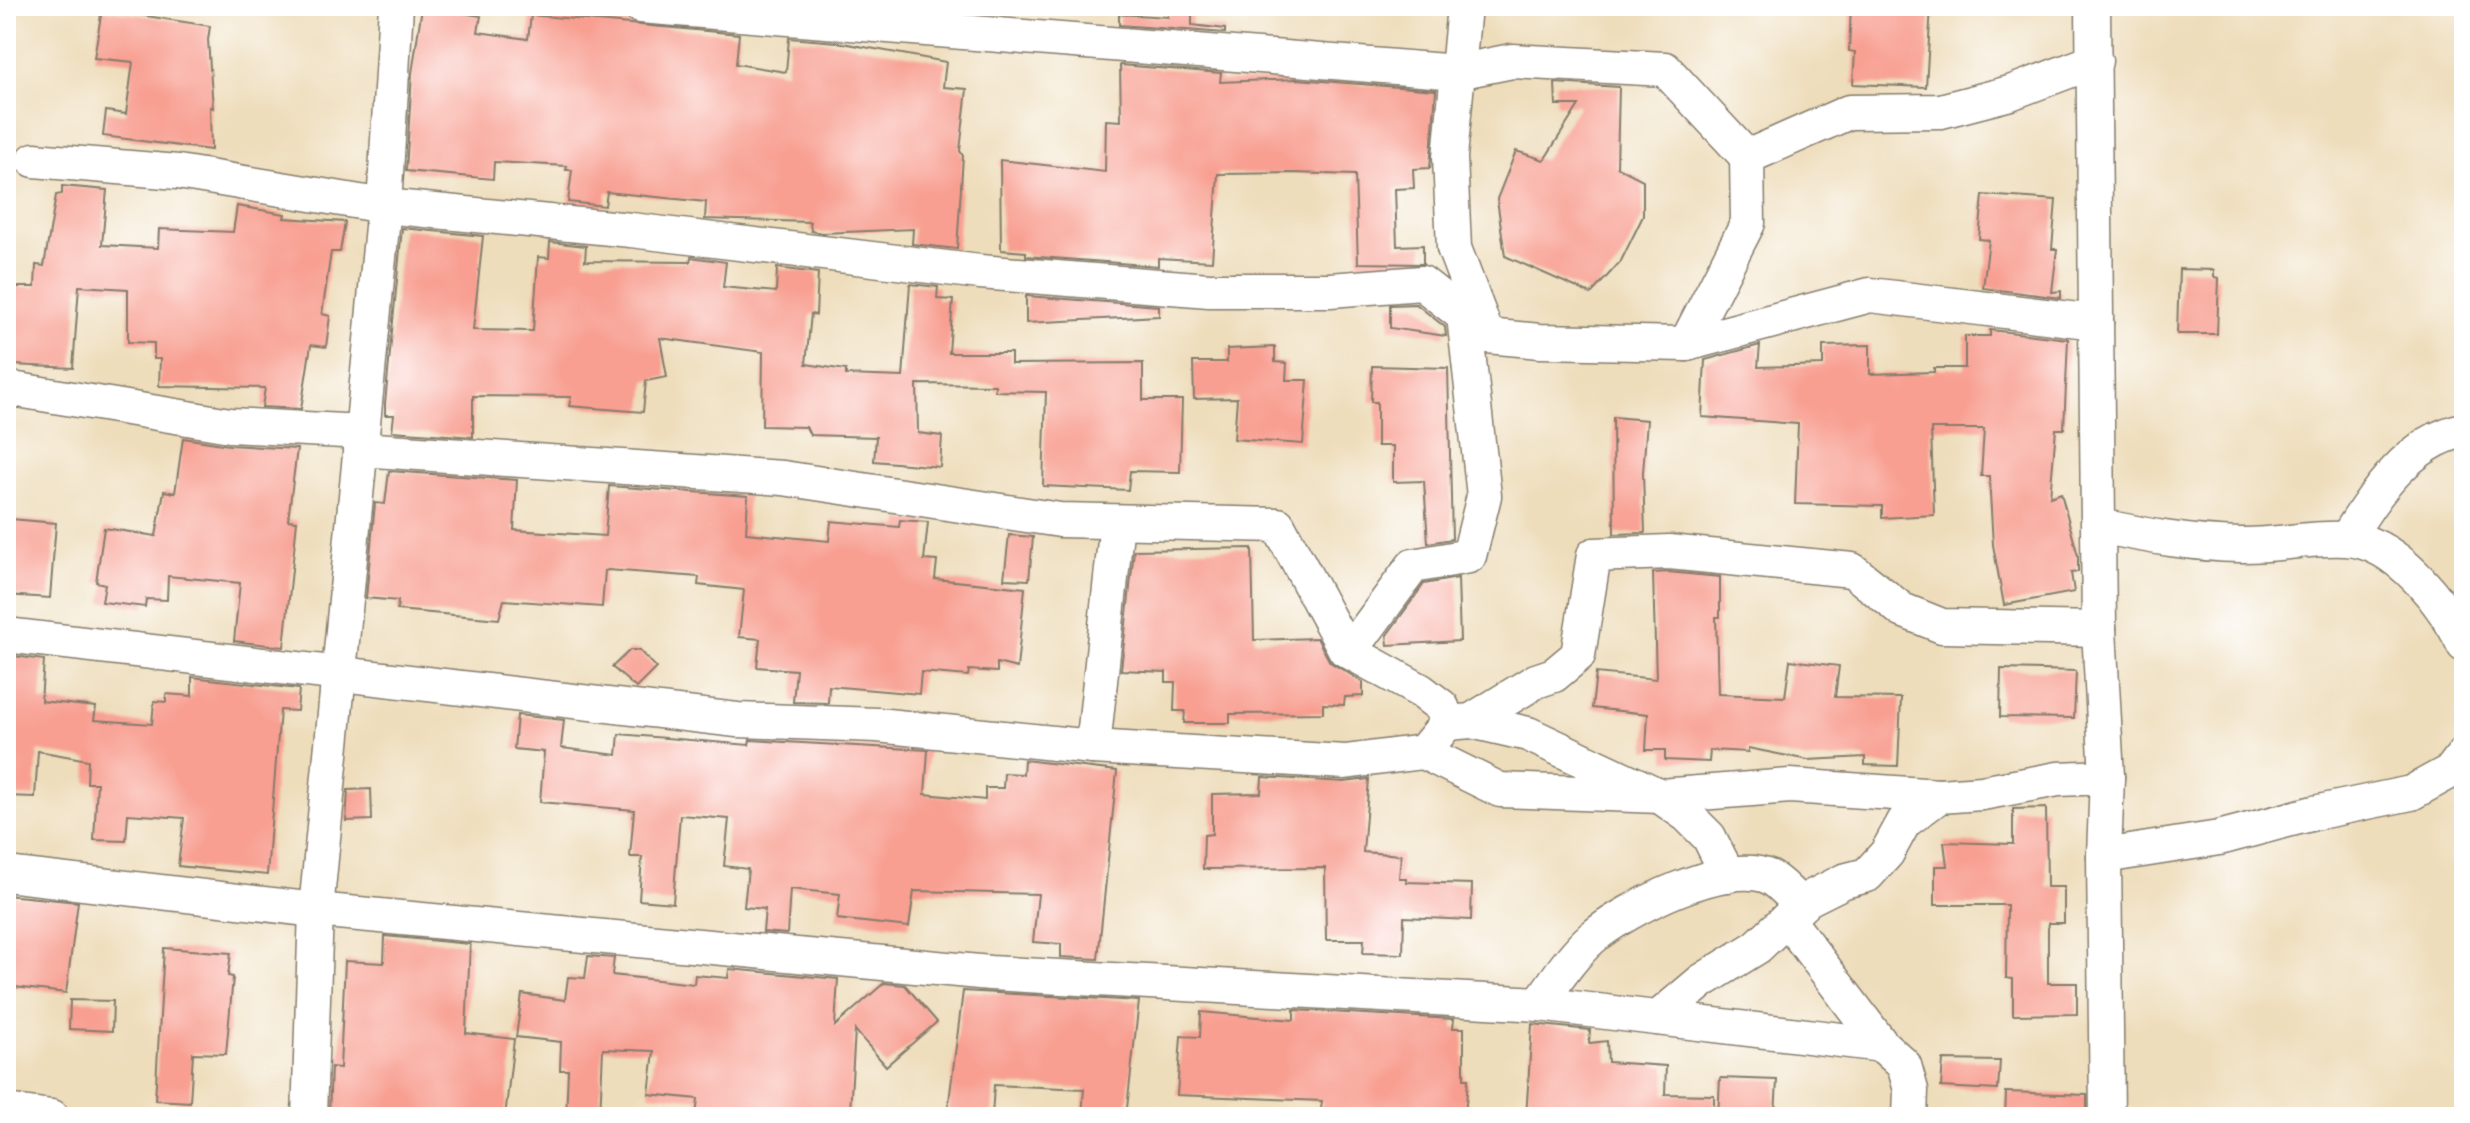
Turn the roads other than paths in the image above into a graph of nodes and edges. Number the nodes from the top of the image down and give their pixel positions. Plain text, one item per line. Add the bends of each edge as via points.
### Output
1 (396, 6) edge
2 (640, 6) edge
3 (1464, 6) edge
4 (2093, 6) edge
5 (2095, 61) junction
6 (1457, 72) junction
7 (1747, 157) junction
8 (34, 160) dead end
9 (384, 206) junction
10 (2096, 322) junction
11 (1476, 326) junction
12 (1686, 344) junction
13 (6, 388) edge
14 (2464, 430) edge
15 (361, 440) junction
16 (1117, 522) junction
17 (2100, 526) junction
18 (2347, 538) junction
19 (2460, 621) edge
20 (2099, 629) junction
21 (6, 635) edge
22 (1345, 649) junction
23 (340, 674) junction
24 (1459, 722) junction
25 (1093, 747) junction
26 (1423, 752) junction
27 (2464, 754) edge
28 (2107, 777) junction
29 (1660, 796) junction
30 (1939, 796) junction
31 (2104, 856) junction
32 (6, 874) edge
33 (1728, 875) junction
34 (316, 910) junction
35 (1794, 912) junction
36 (1539, 1004) junction
37 (1658, 1018) junction
38 (1882, 1045) junction
39 (6, 1111) edge
40 (52, 1117) edge
41 (309, 1117) edge
42 (1910, 1117) edge
43 (2107, 1117) edge

1 - 9 street
2 - 6 street
3 - 6 street
4 - 5 street
5 - 7 street via 2010,93 1941,111 1849,112
5 - 10 street
6 - 7 street via 1512,61 1665,69
6 - 11 street via 1450,157 1454,248
7 - 12 street via 1748,223
8 - 9 street via 178,172
9 - 11 street via 980,272 1193,289 1330,290 1422,283
9 - 15 street
10 - 12 street via 1870,295
10 - 17 street
11 - 12 street via 1540,341
11 - 22 street via 1484,496 1469,556 1413,566 1363,634
13 - 15 street via 230,425
14 - 18 street via 2443,434 2380,487
15 - 16 street via 783,478 1060,520
15 - 23 street
16 - 22 street via 1278,525
16 - 25 street
17 - 18 street via 2182,543
17 - 20 street
18 - 19 street via 2379,549 2415,575
20 - 24 street via 1942,626 1902,610 1852,570 1669,552 1594,555 1578,655 1554,675
20 - 28 street
21 - 23 street
22 - 24 street via 1421,691
23 - 25 street via 737,720 877,725
23 - 34 street
24 - 26 street
24 - 29 street via 1528,734
25 - 26 street via 1345,762
26 - 29 street via 1500,790
27 - 31 street via 2451,771 2411,793 2219,838
28 - 30 street
28 - 31 street
29 - 30 street via 1790,786
29 - 33 street via 1709,837
30 - 35 street via 1904,822 1867,875 1844,881
31 - 43 street
32 - 34 street
33 - 35 street via 1770,877
33 - 36 street via 1634,909 1592,938
34 - 36 street via 990,973
34 - 41 street
35 - 37 street via 1757,947 1702,981
35 - 38 street
36 - 37 street
37 - 38 street
38 - 42 street via 1904,1065 1911,1090
39 - 40 street

